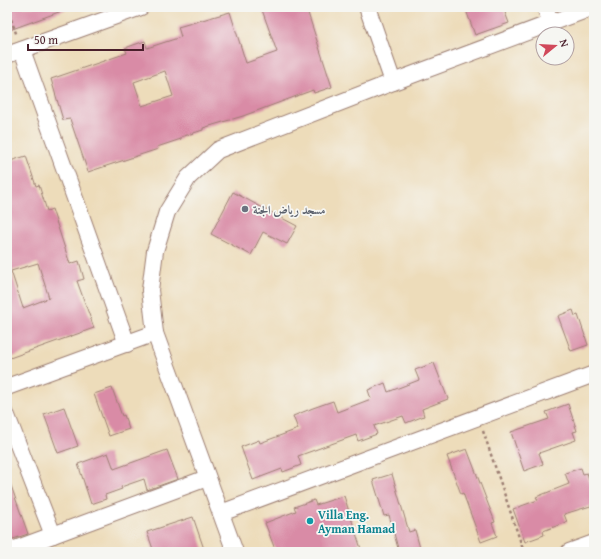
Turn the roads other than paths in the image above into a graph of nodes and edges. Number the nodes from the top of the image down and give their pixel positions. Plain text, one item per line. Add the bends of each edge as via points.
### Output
1 (141, 7) edge
2 (367, 7) edge
3 (545, 7) edge
4 (594, 7) edge
5 (551, 23) junction
6 (14, 52) edge
7 (393, 82) junction
8 (155, 333) junction
9 (126, 344) junction
10 (594, 374) edge
11 (7, 387) edge
12 (7, 416) edge
13 (207, 478) junction
14 (220, 513) junction
15 (53, 535) junction
16 (594, 543) edge
17 (7, 552) edge
18 (235, 552) edge
19 (569, 552) edge

1 - 6 street
2 - 7 street
3 - 5 street
4 - 5 street
5 - 7 street
6 - 9 street
7 - 8 street via 218,150 188,178 167,212 155,251 150,290
8 - 9 street
8 - 13 street
9 - 11 street
10 - 14 street
12 - 15 street
13 - 14 street
13 - 15 street
14 - 18 street
15 - 17 street
16 - 19 street

